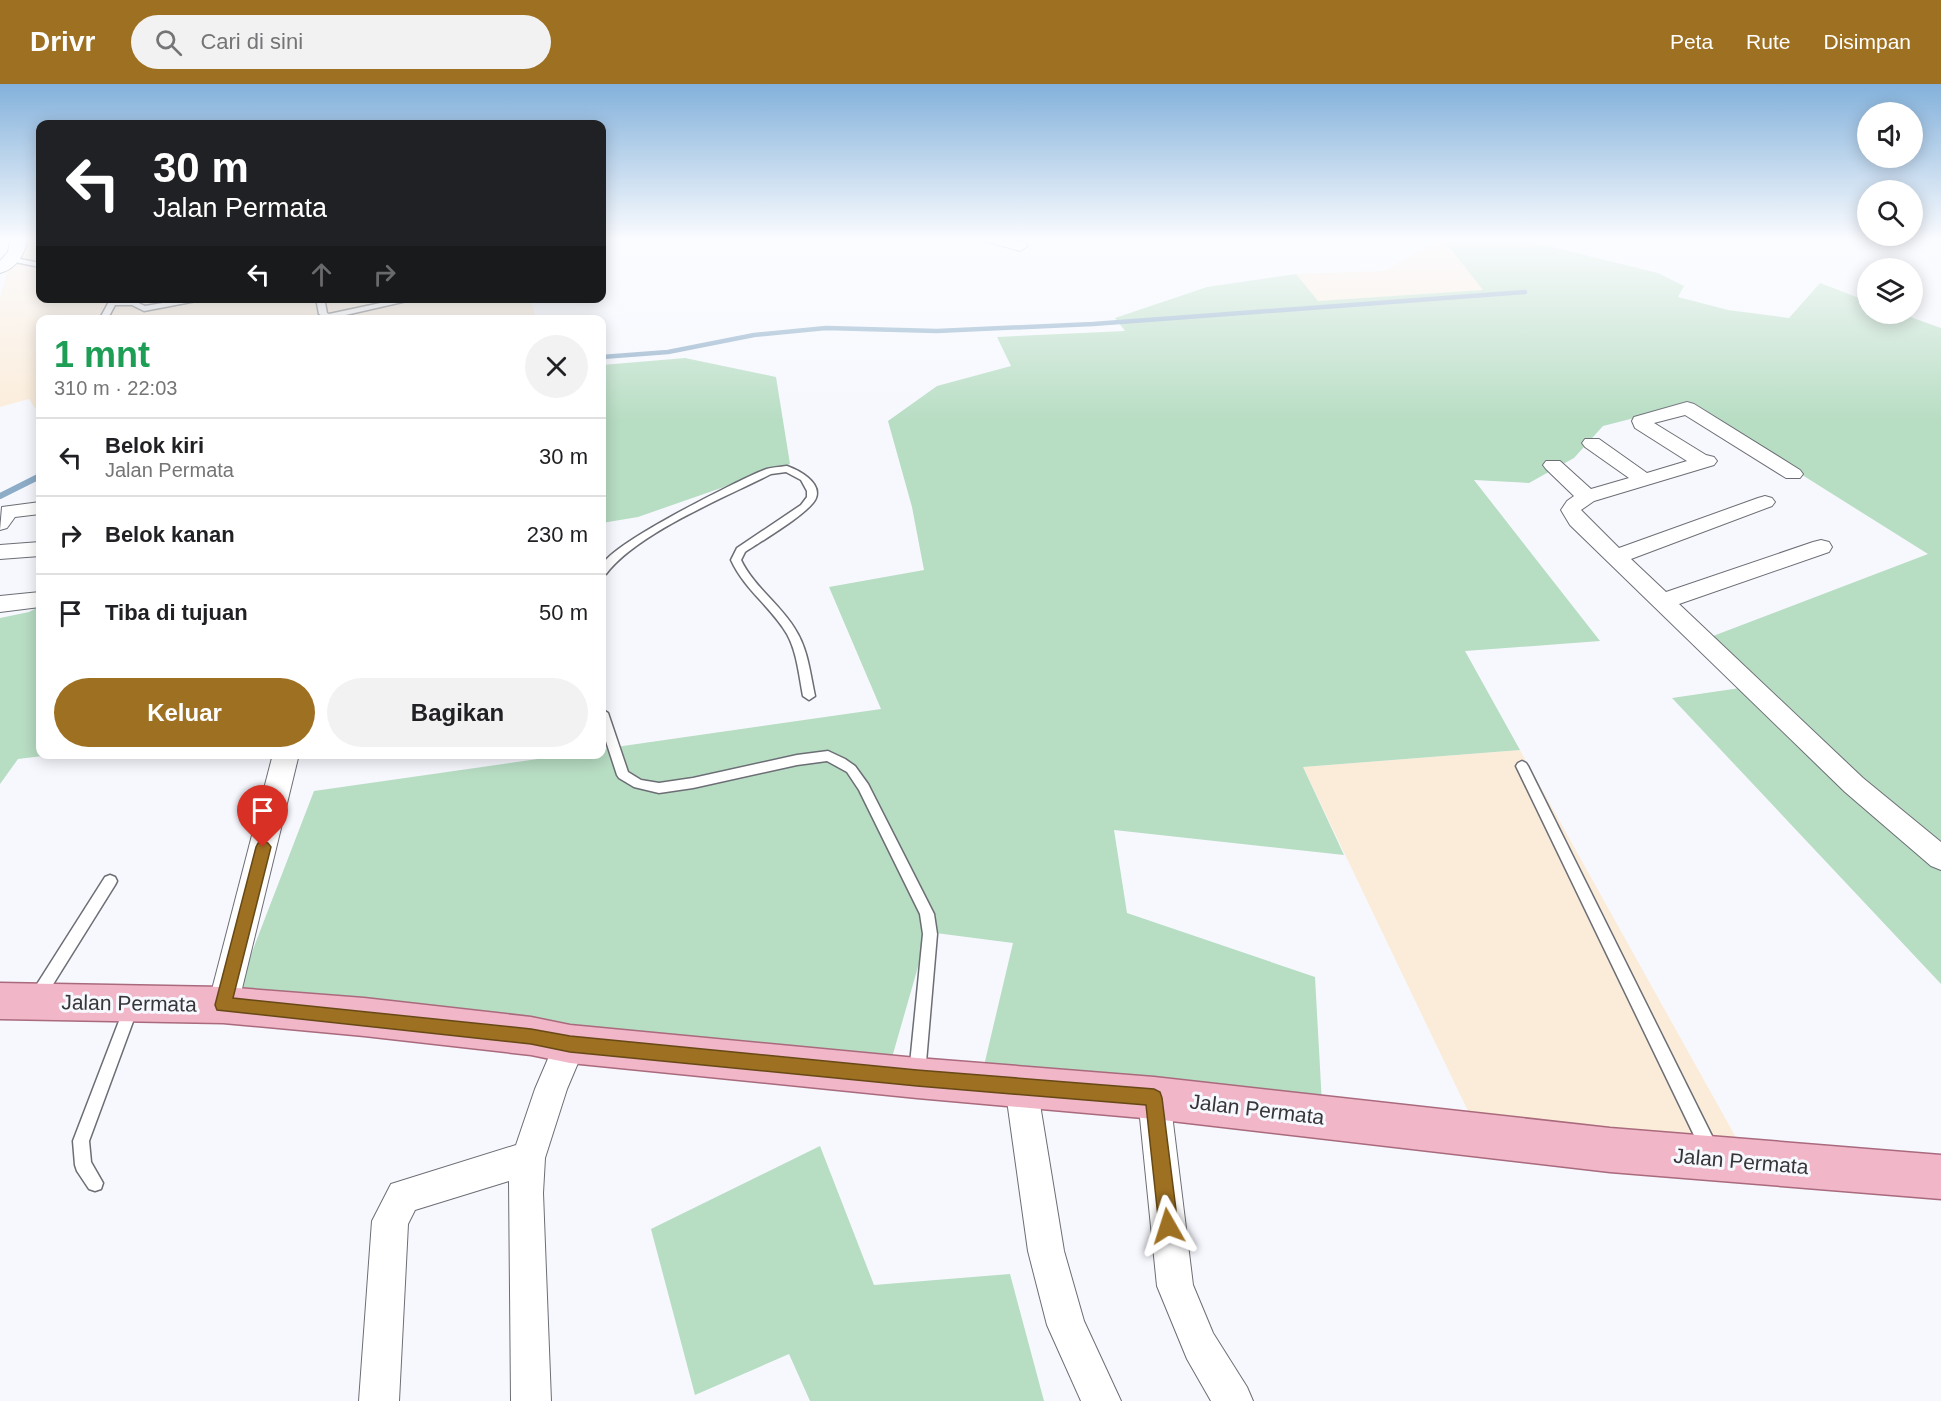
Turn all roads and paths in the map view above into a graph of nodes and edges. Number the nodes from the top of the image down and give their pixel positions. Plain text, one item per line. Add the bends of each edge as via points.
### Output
1 (134, 303) edge
2 (181, 303) edge
3 (394, 303) edge
4 (337, 315) edge
5 (1592, 443) dead end
6 (1553, 465) dead end
7 (1793, 474) dead end
8 (1643, 479) junction
9 (1587, 497) junction
10 (1765, 502) dead end
11 (36, 508) edge
12 (0, 523) edge
13 (1821, 547) dead end
14 (36, 549) edge
15 (0, 552) edge
16 (1616, 557) junction
17 (606, 567) edge
18 (36, 600) edge
19 (1664, 601) junction
20 (0, 604) edge
21 (809, 696) dead end
22 (606, 725) edge
23 (285, 759) edge
24 (1522, 766) dead end
25 (1941, 858) edge
26 (110, 881) dead end
27 (18, 1001) edge
28 (132, 1005) junction
29 (223, 1005) junction
30 (570, 1044) junction
31 (917, 1078) junction
32 (1021, 1086) junction
33 (1154, 1098) junction
34 (528, 1158) junction
35 (1714, 1159) junction
36 (1941, 1177) edge
37 (95, 1183) dead end
38 (379, 1401) edge
39 (531, 1401) edge
40 (1101, 1401) edge
41 (1233, 1401) edge

1 - 2 lane via 142,309
3 - 4 lane
5 - 8 street
6 - 9 street
7 - 8 street via 1687,408 1641,421 1705,461
8 - 9 street
9 - 16 street via 1571,510
10 - 16 street
11 - 12 street via 9,511
13 - 19 street
14 - 15 street
16 - 19 street
17 - 21 lane via 632,544 741,485 779,469 801,475 809,483 812,497 804,507 741,550 736,560 796,640
18 - 20 street
19 - 25 street via 1854,785
22 - 31 lane via 623,775 638,784 659,788 828,756 851,769 864,787 927,914 930,934
23 - 29 street
24 - 35 lane
26 - 27 lane
27 - 28 main road, Jalan Permata
28 - 29 main road, Jalan Permata
28 - 37 lane via 81,1141 84,1165
29 - 30 main road, Jalan Permata via 531,1036
30 - 31 main road, Jalan Permata
30 - 34 street
31 - 32 main road, Jalan Permata
32 - 33 main road, Jalan Permata
32 - 40 street via 1046,1251 1066,1325
33 - 35 main road, Jalan Permata
33 - 41 street via 1175,1286 1200,1346
34 - 38 street via 403,1196 390,1221
34 - 39 street
35 - 36 main road, Jalan Permata

